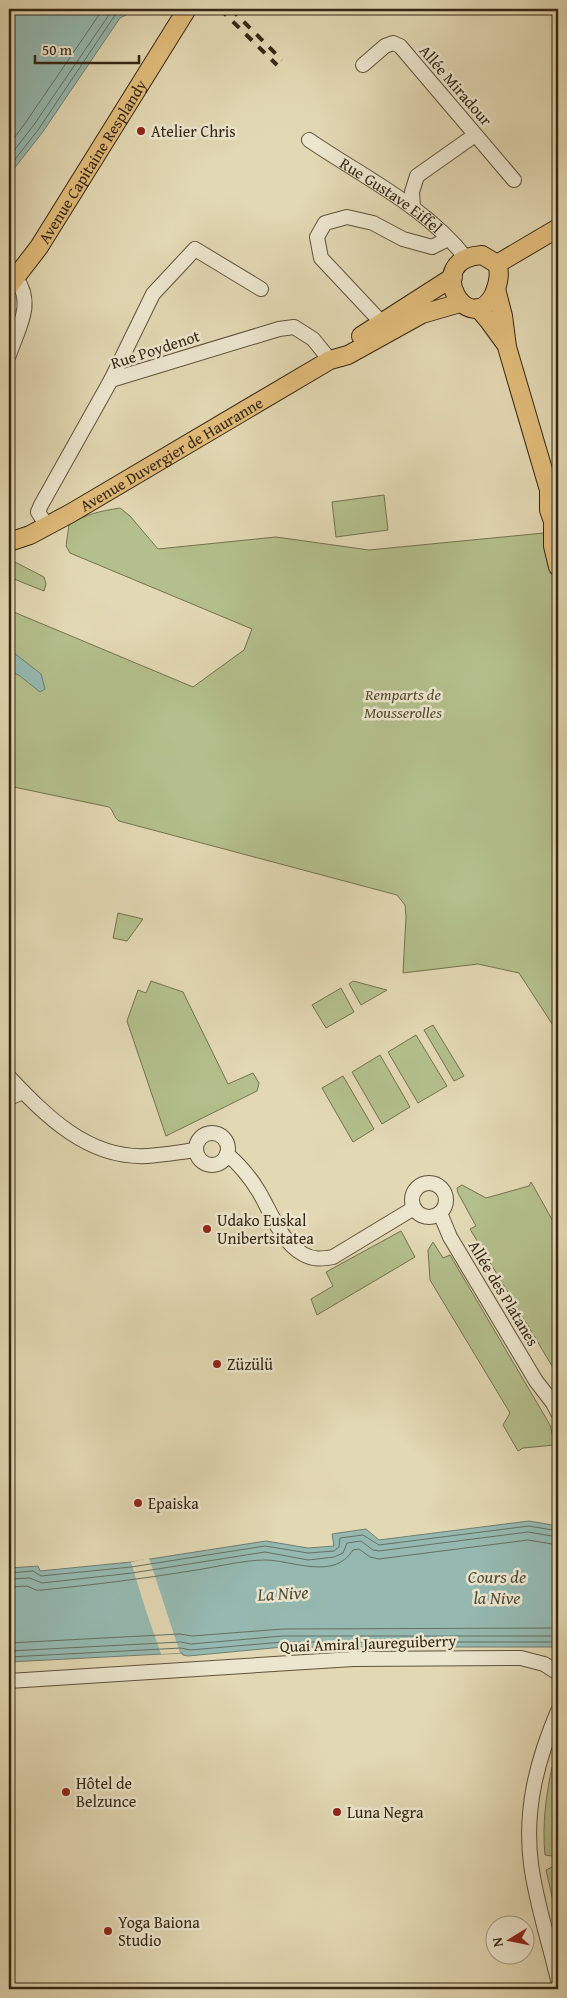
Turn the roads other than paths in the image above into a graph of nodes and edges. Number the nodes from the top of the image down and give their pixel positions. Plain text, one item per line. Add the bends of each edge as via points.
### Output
1 (187, 9) edge
2 (363, 65) dead end
3 (475, 135) junction
4 (309, 140) dead end
5 (514, 180) dead end
6 (413, 208) junction
7 (558, 228) edge
8 (448, 239) junction
9 (466, 258) junction
10 (497, 264) junction
11 (453, 277) junction
12 (12, 282) edge
13 (261, 289) dead end
14 (496, 289) junction
15 (460, 303) junction
16 (478, 308) junction
17 (382, 323) junction
18 (507, 347) junction
19 (9, 355) edge
20 (330, 360) junction
21 (111, 380) junction
22 (555, 490) edge
23 (47, 526) junction
24 (555, 528) edge
25 (9, 542) edge
26 (558, 567) edge
27 (9, 1077) edge
28 (23, 1092) junction
29 (9, 1098) edge
30 (196, 1150) junction
31 (227, 1154) junction
32 (414, 1208) junction
33 (440, 1213) junction
34 (558, 1413) edge
35 (558, 1673) edge
36 (9, 1681) edge
37 (558, 1711) edge
38 (558, 1980) edge

1 - 12 main road, Avenue Capitaine Resplandy via 40,246
2 - 3 street, Allée Miradour via 385,46 393,43 400,46
3 - 5 street, Allée Miradour
3 - 6 street via 417,176 412,192
4 - 6 street, Rue Gustave Eiffel
6 - 8 street, Rue Gustave Eiffel
7 - 10 main road
8 - 9 street, Rue Gustave Eiffel
8 - 17 street via 432,247 403,239 372,223 347,217 325,222 317,237 321,258
9 - 10 main road via 482,255
9 - 11 main road via 459,263
10 - 14 main road
11 - 15 main road via 452,288
11 - 17 main road, Avenue Duvergier de Hauranne
12 - 19 street via 22,286 26,302
13 - 21 street via 195,249 153,294
14 - 16 main road via 489,302
14 - 18 main road
15 - 16 main road
15 - 20 main road, Avenue Duvergier de Hauranne via 422,314 348,355
16 - 18 main road
17 - 20 main road, Avenue Duvergier de Hauranne via 343,347
18 - 22 main road via 541,464
20 - 21 street, Rue Poydenot via 313,338 294,327
20 - 23 main road, Avenue Duvergier de Hauranne
21 - 23 street, Rue Poydenot via 41,505 39,516
22 - 24 main road via 549,510
23 - 25 main road, Avenue Duvergier de Hauranne
24 - 26 main road via 553,546
27 - 28 street
28 - 29 street
28 - 30 street via 57,1125 75,1137 106,1150 148,1156
30 - 31 street via 201,1160 212,1164 221,1162
30 - 31 street via 203,1136 213,1133 223,1137
31 - 32 street via 249,1176 285,1237 302,1254 319,1260 333,1257
32 - 33 street via 425,1217
32 - 33 street via 415,1189 427,1182 433,1183 446,1197
33 - 34 street, Allée des Platanes via 460,1254
35 - 36 street, Quai Amiral Jaureguiberry via 532,1660 353,1659
37 - 38 street via 536,1773 529,1842 534,1880

